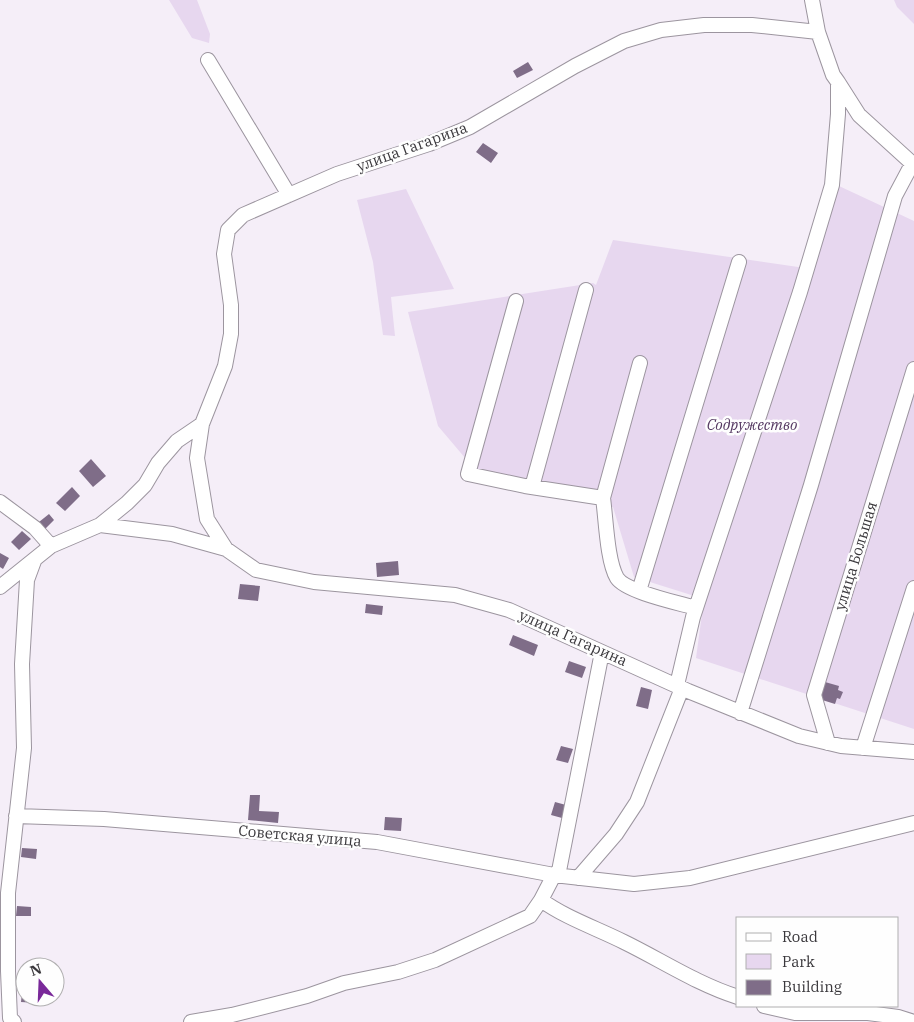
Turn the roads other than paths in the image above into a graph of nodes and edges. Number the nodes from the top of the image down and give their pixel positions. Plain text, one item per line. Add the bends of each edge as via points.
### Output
1 (812, 0) edge
2 (818, 32) junction
3 (208, 60) dead end
4 (838, 82) junction
5 (913, 165) edge
6 (289, 195) junction
7 (739, 262) dead end
8 (586, 290) dead end
9 (516, 301) dead end
10 (640, 363) dead end
11 (914, 369) edge
12 (202, 424) junction
13 (532, 487) junction
14 (603, 498) junction
15 (0, 502) edge
16 (100, 525) junction
17 (50, 546) junction
18 (226, 549) junction
19 (34, 561) junction
20 (3, 581) edge
21 (914, 588) edge
22 (640, 591) junction
23 (696, 608) junction
24 (602, 652) junction
25 (680, 687) junction
26 (740, 713) junction
27 (828, 743) junction
28 (863, 748) junction
29 (914, 752) edge
30 (16, 816) junction
31 (914, 824) edge
32 (556, 875) junction
33 (578, 878) junction
34 (541, 900) junction
35 (736, 996) edge
36 (768, 1007) edge
37 (14, 1022) edge
38 (191, 1022) edge
39 (914, 1022) edge

1 - 2 street
2 - 4 street
2 - 6 street, улица Гагарина via 752,25 704,25 661,30 624,41 470,127 337,174
3 - 6 street
4 - 5 street via 859,116
4 - 23 street via 832,186
5 - 26 street via 896,196
6 - 12 street, улица Гагарина via 243,215 228,230 224,254 231,334 225,366
7 - 22 street
8 - 13 street
9 - 13 street via 468,474
10 - 14 street
11 - 27 street, улица Большая via 814,695
12 - 16 street, улица Гагарина via 177,442 158,463 145,485
12 - 18 street, улица Гагарина via 197,458 207,519
13 - 14 street
14 - 22 street via 612,563 618,579 629,588
15 - 17 street via 35,528
16 - 17 street, улица Гагарина
16 - 18 street, улица Гагарина via 172,534
17 - 19 street, улица Гагарина
18 - 24 street, улица Гагарина via 256,570 314,582 454,595 509,610
19 - 20 street, улица Гагарина
19 - 30 street via 27,580 22,664 24,748
21 - 28 street
22 - 23 street
23 - 25 street
24 - 25 street, улица Гагарина
24 - 32 street
25 - 26 street, улица Гагарина
25 - 33 street via 637,802 616,834
26 - 27 street, улица Гагарина via 799,736
27 - 28 street, улица Гагарина
28 - 29 street, улица Гагарина
30 - 32 street, Советская улица via 104,819 377,842
30 - 37 street via 8,893 10,1018
31 - 33 street, Советская улица via 690,878 634,884
32 - 33 street, Советская улица
32 - 34 street
34 - 35 street via 554,910 621,940 691,978
34 - 38 street via 530,916 435,960 307,996
36 - 39 street via 794,1013 868,1013

